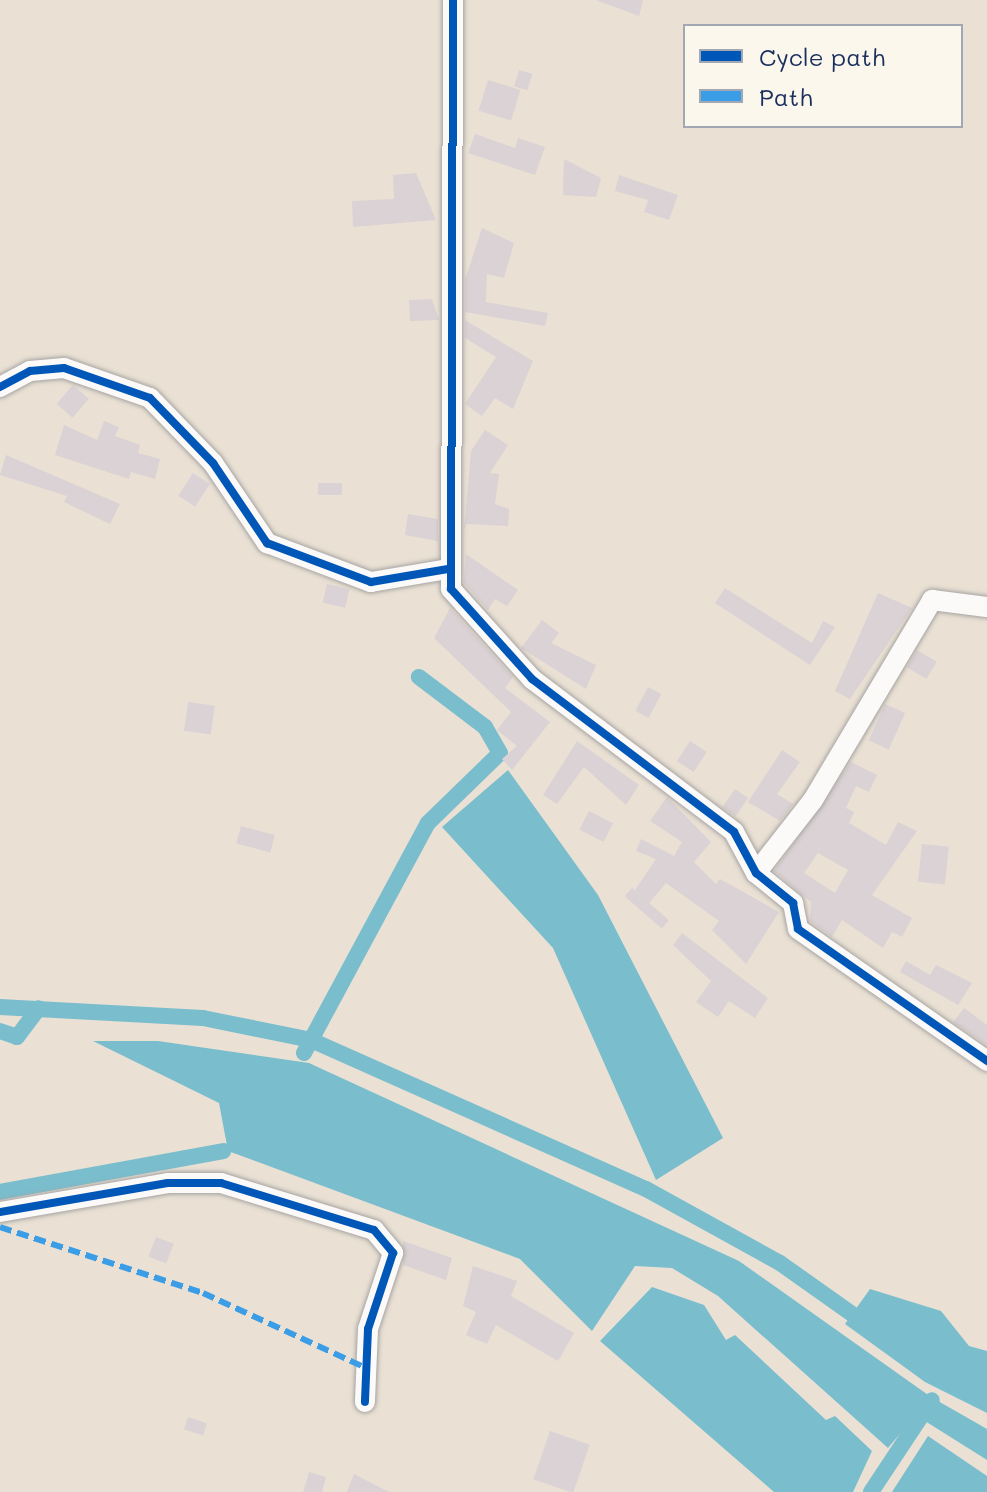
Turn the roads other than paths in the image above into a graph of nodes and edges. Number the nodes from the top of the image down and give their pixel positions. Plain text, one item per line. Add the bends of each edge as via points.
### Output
1 (453, 0) edge
2 (0, 387) edge
3 (448, 569) junction
4 (987, 607) edge
5 (756, 873) junction
6 (987, 1061) edge
7 (0, 1212) edge
8 (365, 1402) dead end

1 - 3 street via 456,520
2 - 3 street via 30,371 64,368 150,398 213,463 267,543 371,582
3 - 5 street via 451,589 532,679 734,832
4 - 5 street via 932,600 813,800
5 - 6 street via 793,903 798,929
7 - 8 street via 168,1183 221,1183 374,1230 393,1253 368,1329

